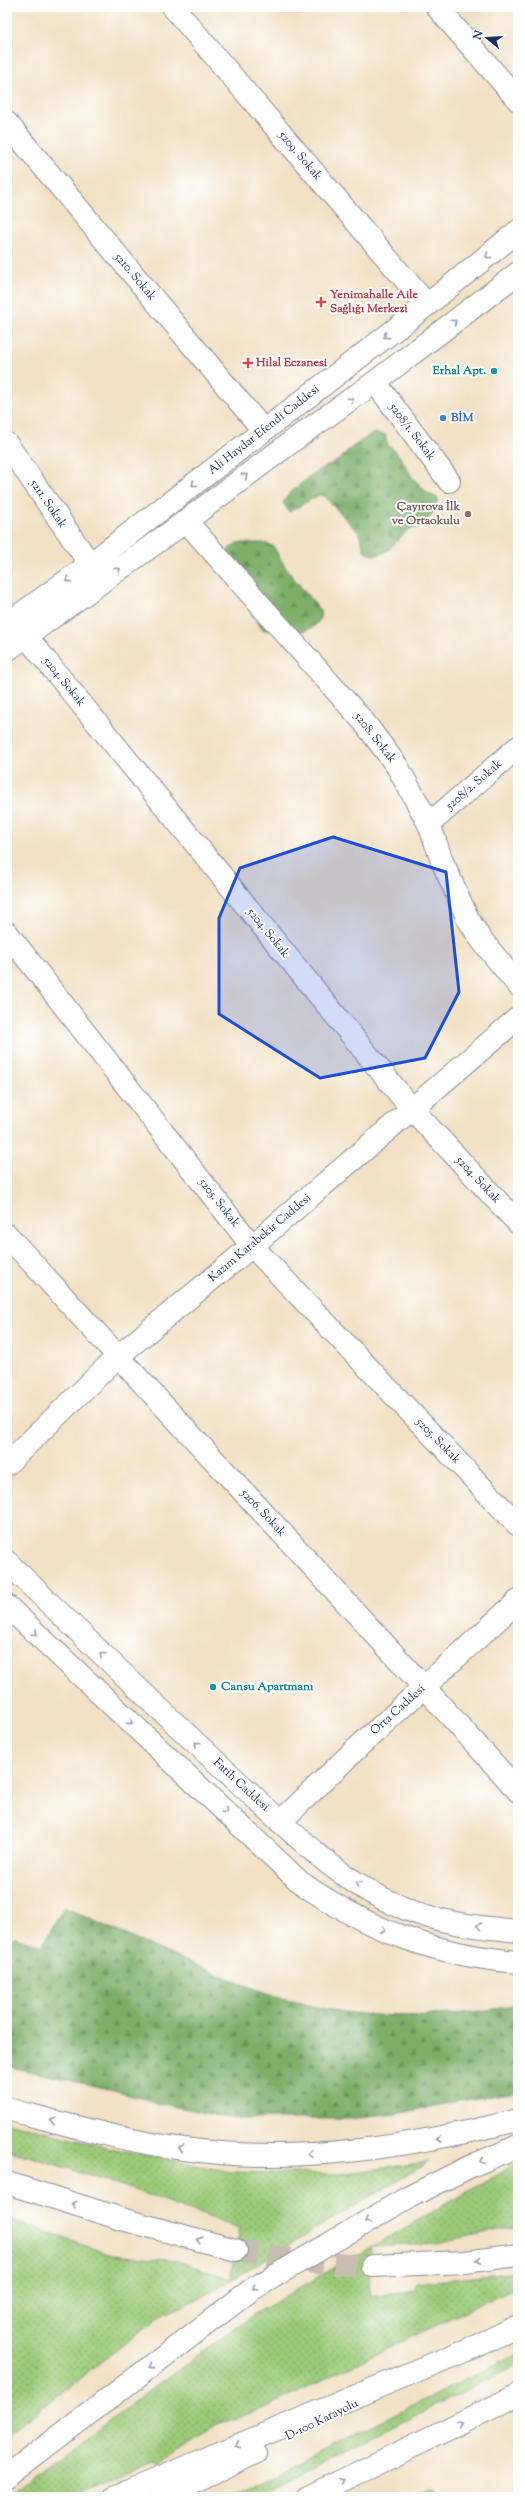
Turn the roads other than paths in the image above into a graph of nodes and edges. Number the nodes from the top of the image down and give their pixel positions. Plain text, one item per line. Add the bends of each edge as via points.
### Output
1 (173, 7) edge
2 (437, 7) edge
3 (518, 100) edge
4 (7, 123) edge
5 (518, 231) edge
6 (518, 273) edge
7 (427, 305) junction
8 (375, 382) junction
9 (263, 430) junction
10 (7, 444) edge
11 (449, 481) dead end
12 (186, 521) junction
13 (90, 564) junction
14 (7, 624) edge
15 (26, 636) junction
16 (7, 650) edge
17 (518, 747) edge
18 (429, 824) junction
19 (7, 932) edge
20 (518, 985) edge
21 (518, 1018) edge
22 (412, 1108) junction
23 (518, 1223) edge
24 (7, 1235) edge
25 (252, 1246) junction
26 (117, 1357) junction
27 (7, 1464) edge
28 (518, 1525) edge
29 (7, 1562) edge
30 (518, 1601) edge
31 (7, 1606) edge
32 (424, 1686) junction
33 (518, 1791) edge
34 (280, 1822) junction
35 (516, 1931) edge
36 (515, 1961) edge
37 (7, 2109) edge
38 (518, 2120) edge
39 (518, 2146) edge
40 (7, 2183) edge
41 (236, 2250) tunnel mouth
42 (518, 2255) edge
43 (372, 2266) tunnel mouth
44 (518, 2326) edge
45 (481, 2344) junction
46 (518, 2396) edge
47 (7, 2476) edge
48 (114, 2497) edge
49 (164, 2497) edge
50 (308, 2497) edge

1 - 7 main road, 5209. Sokak
2 - 3 main road
4 - 9 main road, 5210. Sokak
5 -> 7 main road, Ali Haydar Efendi Caddesi
8 -> 6 main road, Ali Haydar Efendi Caddesi
7 -> 9 main road, Ali Haydar Efendi Caddesi
8 - 11 main road, 5208/1. Sokak
12 -> 8 main road, Ali Haydar Efendi Caddesi via 298,436
9 -> 13 main road, Ali Haydar Efendi Caddesi
10 - 13 main road, 5211. Sokak
15 -> 12 main road, Ali Haydar Efendi Caddesi
12 - 18 main road, 5208. Sokak via 364,722 397,766
13 -> 14 main road, Ali Haydar Efendi Caddesi
15 - 16 main road, Ali Haydar Efendi Caddesi
15 - 22 main road, 5204. Sokak
17 - 18 main road, 5208/2. Sokak
18 - 20 main road, 5208. Sokak via 442,861 468,919
19 - 25 main road, 5205. Sokak
21 - 22 main road, Kazım Karabekir Caddesi
22 - 23 main road, 5204. Sokak
22 - 25 main road, Kazım Karabekir Caddesi
24 - 26 main road, 5206. Sokak
25 - 26 main road, Kazım Karabekir Caddesi
25 - 28 main road, 5205. Sokak
26 - 27 main road, Kazım Karabekir Caddesi
26 - 32 main road, 5206. Sokak
34 -> 29 main road, Fatih Caddesi via 93,1647
30 - 32 main road, Orta Caddesi
31 -> 36 main road via 300,1882 325,1900 372,1926 414,1943 471,1957
32 - 33 main road, 5206. Sokak
32 - 34 main road, Orta Caddesi
35 -> 34 main road, Fatih Caddesi via 430,1917 401,1908 336,1870
38 -> 37 main road via 446,2138 342,2153 252,2155 183,2149 59,2123
39 -> 47 main road via 405,2199 251,2290
41 -> 40 main road via 125,2220
42 -> 43 main road via 465,2262
44 - 45 main road
45 -> 48 main road
45 - 49 main road, D-100 Karayolu
50 -> 46 main road

